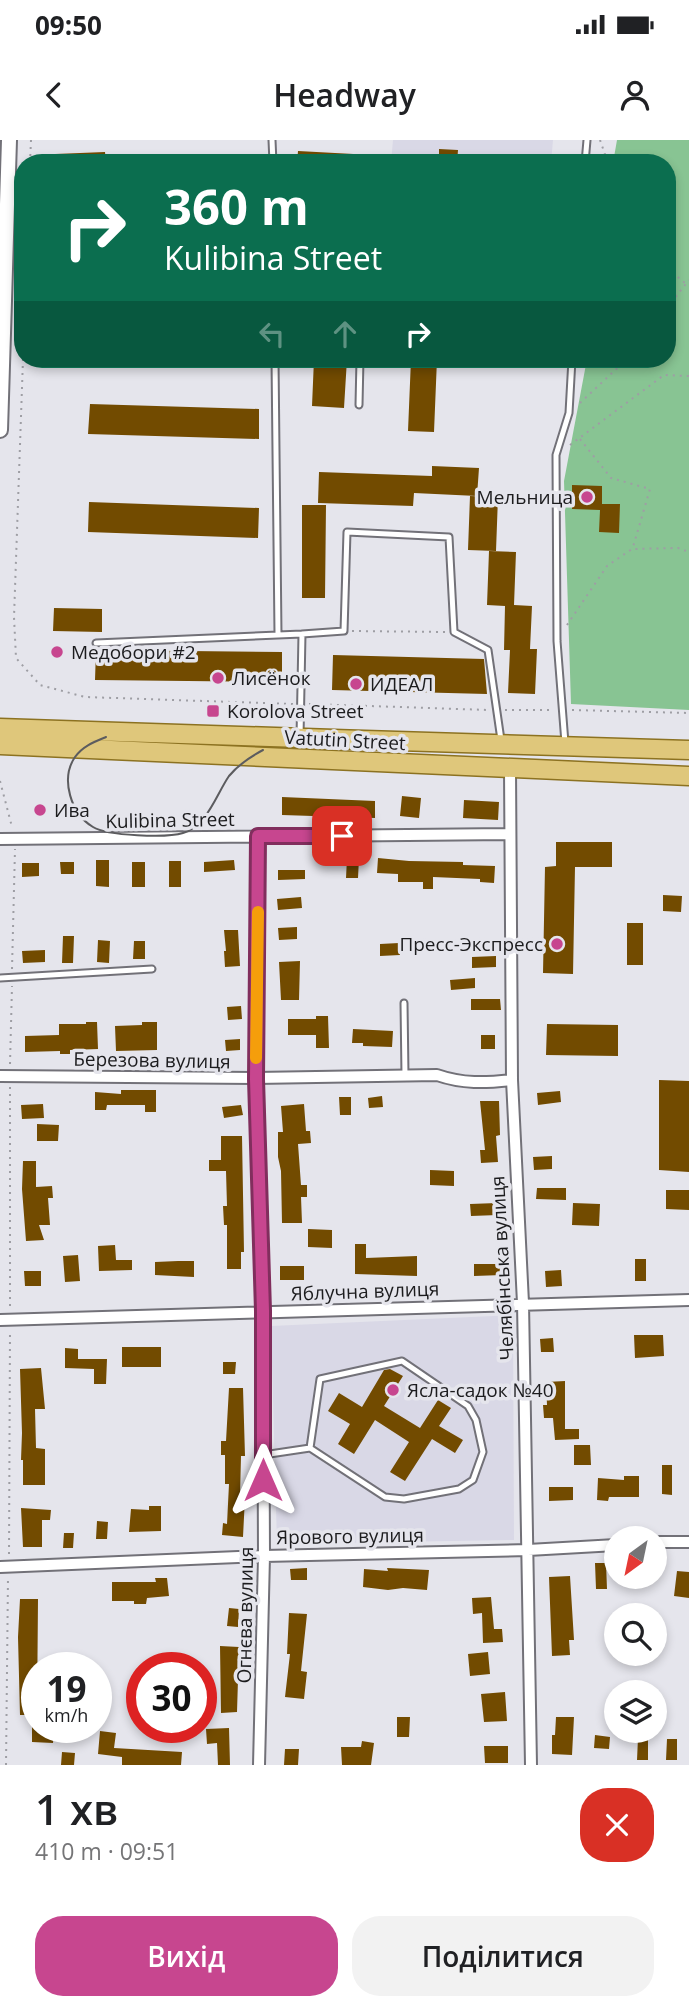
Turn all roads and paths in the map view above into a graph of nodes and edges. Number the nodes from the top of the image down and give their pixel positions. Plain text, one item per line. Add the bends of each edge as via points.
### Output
1 (9, 140) edge
2 (676, 275) edge
3 (689, 280) edge
4 (686, 283) junction
5 (676, 296) edge
6 (275, 368) edge
7 (360, 368) edge
8 (572, 368) edge
9 (616, 368) edge
10 (689, 376) edge
11 (359, 405) dead end
12 (569, 413) junction
13 (0, 430) edge
14 (579, 438) junction
15 (556, 456) junction
16 (632, 550) junction
17 (689, 552) edge
18 (344, 631) junction
19 (454, 632) junction
20 (278, 634) junction
21 (302, 634) junction
22 (557, 640) junction
23 (96, 643) dead end
24 (584, 709) dead end
25 (689, 713) edge
26 (0, 728) edge
27 (299, 740) junction
28 (502, 743) junction
29 (0, 745) edge
30 (565, 746) junction
31 (689, 750) edge
32 (510, 769) junction
33 (689, 776) edge
34 (0, 781) edge
35 (509, 834) junction
36 (258, 836) junction
37 (0, 839) edge
38 (16, 839) junction
39 (152, 969) dead end
40 (12, 977) junction
41 (0, 978) edge
42 (404, 1003) dead end
43 (405, 1075) junction
44 (5, 1076) edge
45 (256, 1079) junction
46 (512, 1080) junction
47 (689, 1300) edge
48 (523, 1303) junction
49 (263, 1311) junction
50 (5, 1320) edge
51 (310, 1448) junction
52 (263, 1455) junction
53 (667, 1542) edge
54 (689, 1542) edge
55 (604, 1546) edge
56 (528, 1550) junction
57 (264, 1556) junction
58 (4, 1567) edge
59 (6, 1765) edge
60 (260, 1765) edge
61 (531, 1765) edge

1 - 13 street
2 - 4 path
3 - 4 path
4 - 5 path
6 - 20 lane
7 - 11 lane
8 - 12 lane
9 - 12 path
10 - 14 path via 664,375
12 - 15 lane
14 - 15 path
14 - 16 path via 611,478 650,489
15 - 22 lane
16 - 17 path via 678,548
16 - 22 path via 607,566
18 - 19 path
18 - 19 lane via 347,532 449,537
18 - 21 lane
19 - 28 lane via 488,650
20 - 21 lane
20 - 23 lane
21 - 27 lane
22 - 30 lane
24 - 25 path
26 - 27 main road, Vatutin Street
27 - 28 main road, Vatutin Street
28 - 30 main road, Vatutin Street
29 - 32 main road, Vatutin Street
30 - 31 main road, Vatutin Street
32 - 33 main road, Vatutin Street
32 - 35 street, Челябінська вулиця
34 - 38 path
35 - 36 street, Kulibina Street
35 - 46 street, Челябінська вулиця
36 - 38 street, Kulibina Street
36 - 45 street, Огнєва вулиця
37 - 38 street, Kulibina Street
38 - 40 path
39 - 40 lane
40 - 41 lane
40 - 44 path
42 - 43 lane
43 - 45 street, Березова вулиця
43 - 46 street, Березова вулиця via 437,1075 469,1083
44 - 45 street, Березова вулиця
44 - 50 path
45 - 49 street, Огнєва вулиця
46 - 48 street, Челябінська вулиця
47 - 48 street, Яблучна вулиця
48 - 49 street, Яблучна вулиця
48 - 56 street, Челябінська вулиця
49 - 50 street, Яблучна вулиця
49 - 52 street, Огнєва вулиця
50 - 58 path
51 - 51 lane via 385,1497 404,1499 459,1489 473,1480 482,1452 476,1420 468,1406 402,1362 320,1379
51 - 52 lane
52 - 57 street, Огнєва вулиця
53 - 54 street
55 - 56 street, Ярового вулиця
56 - 57 street, Ярового вулиця
56 - 61 street, Челябінська вулиця
57 - 58 street, Ярового вулиця
57 - 60 street, Огнєва вулиця
58 - 59 path

